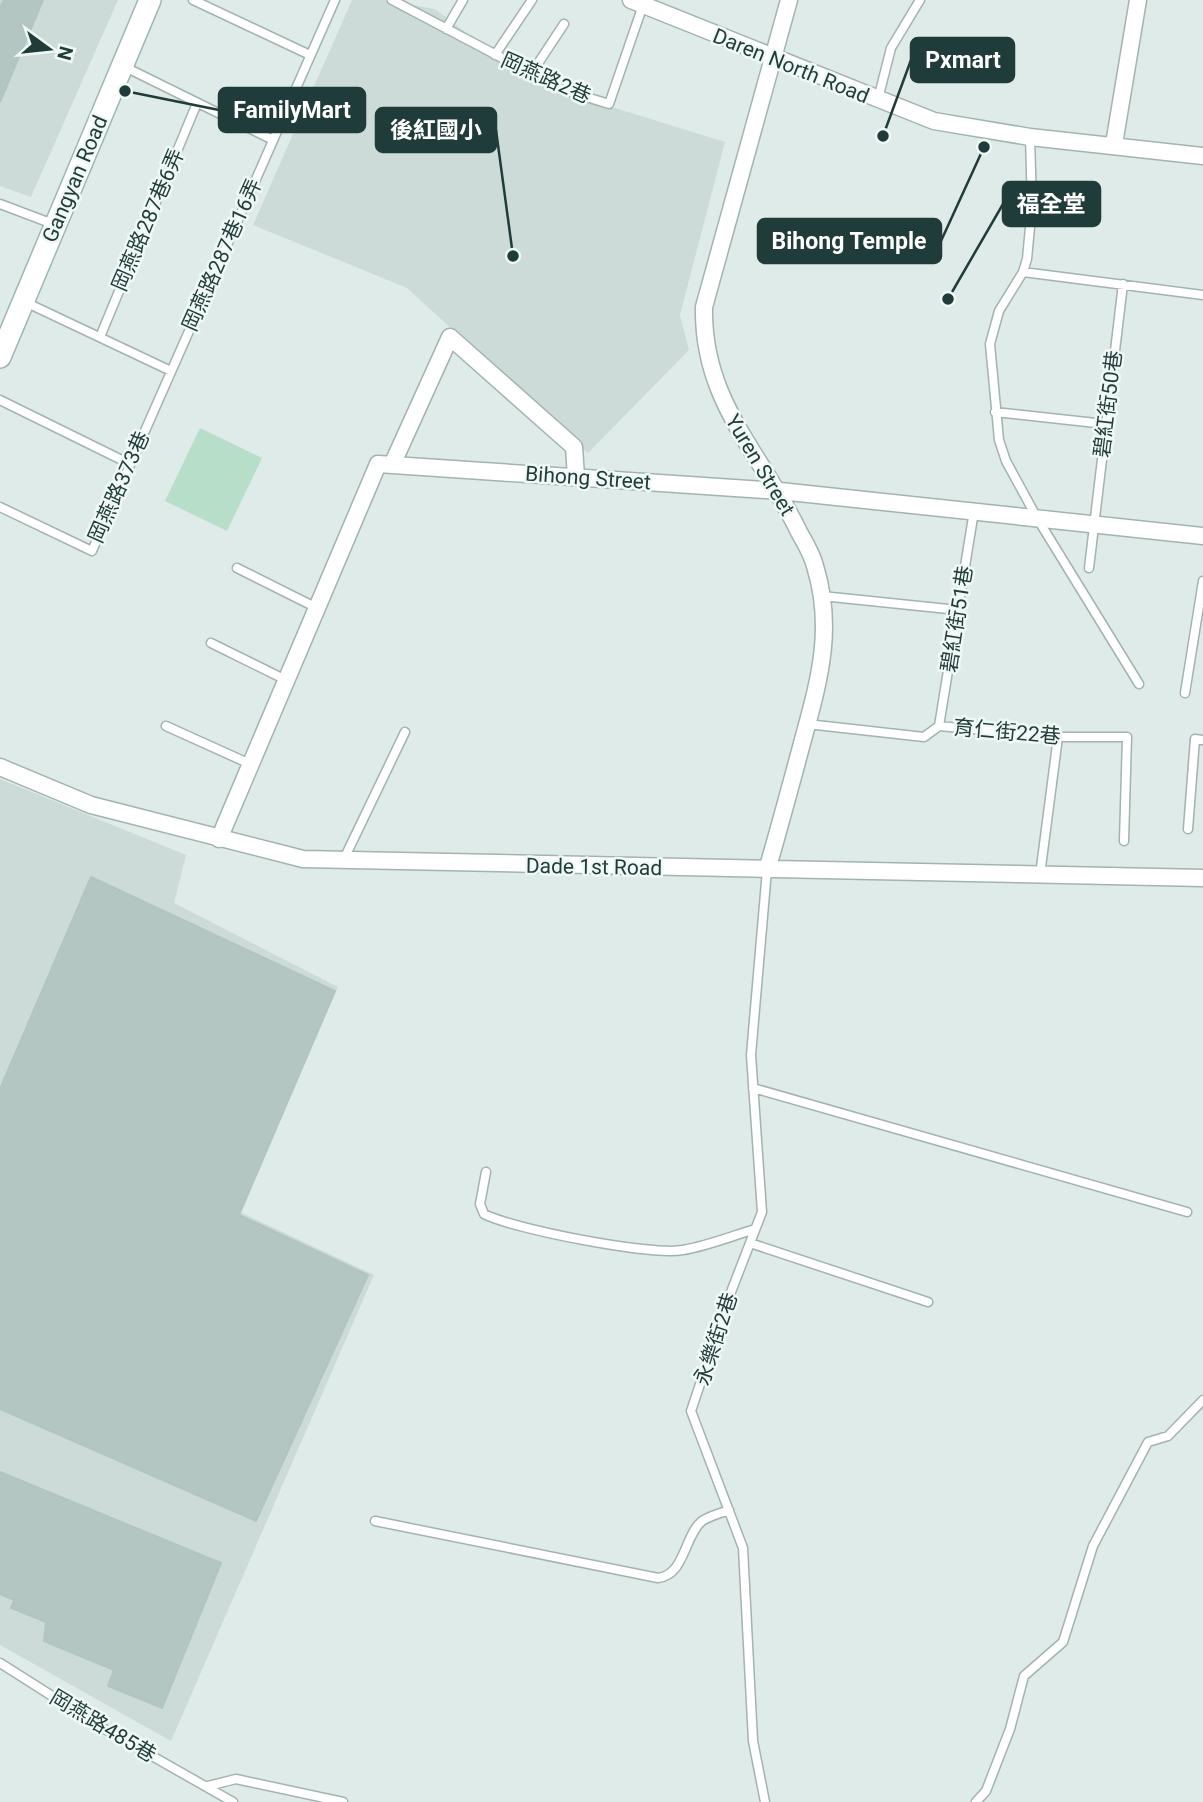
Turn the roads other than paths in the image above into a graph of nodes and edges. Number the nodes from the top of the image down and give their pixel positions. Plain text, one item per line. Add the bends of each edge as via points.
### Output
1 (150, 0) edge
2 (193, 0) edge
3 (335, 0) edge
4 (393, 0) edge
5 (463, 0) edge
6 (532, 0) edge
7 (789, 0) edge
8 (920, 0) edge
9 (1137, 0) edge
10 (637, 3) edge
11 (564, 24) dead end
12 (446, 29) junction
13 (310, 55) junction
14 (495, 55) junction
15 (772, 59) junction
16 (123, 66) junction
17 (531, 74) junction
18 (878, 101) junction
19 (197, 103) junction
20 (1030, 136) junction
21 (273, 140) junction
22 (1114, 144) junction
23 (1203, 156) edge
24 (0, 204) edge
25 (56, 225) junction
26 (1023, 272) junction
27 (1123, 284) junction
28 (1203, 295) edge
29 (24, 301) junction
30 (100, 337) junction
31 (0, 357) edge
32 (171, 371) junction
33 (0, 400) edge
34 (995, 412) junction
35 (1105, 424) junction
36 (130, 464) junction
37 (392, 465) junction
38 (576, 477) junction
39 (780, 491) junction
40 (0, 507) edge
41 (974, 512) junction
42 (1037, 518) junction
43 (1093, 524) junction
44 (1203, 536) edge
45 (237, 568) dead end
46 (1089, 568) dead end
47 (1203, 581) edge
48 (822, 596) junction
49 (317, 608) junction
50 (958, 610) junction
51 (211, 643) dead end
52 (286, 680) junction
53 (1139, 684) dead end
54 (1185, 693) dead end
55 (807, 724) junction
56 (166, 726) dead end
57 (939, 726) junction
58 (405, 732) dead end
59 (1058, 737) junction
60 (1199, 739) edge
61 (250, 764) junction
62 (0, 767) edge
63 (1188, 829) dead end
64 (219, 839) junction
65 (1124, 841) dead end
66 (343, 860) junction
67 (767, 870) junction
68 (1040, 875) junction
69 (1203, 878) edge
70 (753, 1088) junction
71 (486, 1172) dead end
72 (1187, 1212) dead end
73 (755, 1228) junction
74 (750, 1243) junction
75 (928, 1302) dead end
76 (1203, 1400) edge
77 (729, 1510) junction
78 (375, 1521) dead end
79 (0, 1663) edge
80 (208, 1786) junction
81 (233, 1802) edge
82 (343, 1802) edge
83 (765, 1802) edge
84 (976, 1802) edge

1 - 16 street, Gangyan Road
2 - 13 lane
3 - 13 lane, 岡燕路287巷16弄
4 - 12 lane, 岡燕路2巷
5 - 12 lane
6 - 14 lane
7 - 15 street, Yuren Street
8 - 18 lane via 891,48
9 - 22 street
10 - 15 street, Daren North Road
10 - 17 lane, 岡燕路2巷 via 609,104
11 - 17 lane
12 - 14 lane, 岡燕路2巷
13 - 21 lane, 岡燕路287巷16弄
14 - 17 lane, 岡燕路2巷
15 - 18 street, Daren North Road
15 - 39 street, Yuren Street via 704,307 704,326 707,356 721,400
16 - 19 lane
16 - 25 street, Gangyan Road
18 - 20 street, Daren North Road via 934,121
19 - 21 lane
19 - 30 lane, 岡燕路287巷6弄
20 - 22 street, Daren North Road
20 - 26 lane via 1031,237
21 - 32 lane, 岡燕路287巷16弄
22 - 23 street, Daren North Road
24 - 25 lane
25 - 29 street, Gangyan Road
26 - 27 lane
26 - 34 lane via 992,328
27 - 28 lane
27 - 35 lane, 碧紅街50巷
29 - 30 lane
29 - 31 street, Gangyan Road
30 - 32 lane
32 - 36 lane, 岡燕路373巷
33 - 36 lane
34 - 35 lane
34 - 42 lane via 1006,461
35 - 43 lane, 碧紅街50巷
36 - 40 lane, 岡燕路373巷 via 92,551
37 - 38 street, Bihong Street
37 - 38 street via 450,337 573,447
37 - 49 street via 378,464
38 - 39 street, Bihong Street
39 - 41 street, Bihong Street
39 - 48 street, Yuren Street via 815,564
41 - 42 street, Bihong Street
41 - 50 lane, 碧紅街51巷
42 - 43 street, Bihong Street
42 - 53 lane
43 - 44 street, Bihong Street
43 - 46 lane, 碧紅街50巷
45 - 49 lane
47 - 54 lane
48 - 50 lane
48 - 55 street, Yuren Street via 823,664
49 - 52 street
50 - 57 lane, 碧紅街51巷
51 - 52 lane
52 - 61 street
55 - 57 lane, 育仁街22巷 via 924,737
55 - 67 street, Yuren Street
56 - 61 lane
57 - 59 lane, 育仁街22巷
58 - 66 lane
59 - 65 lane, 育仁街22巷 via 1127,737
59 - 68 lane
60 - 63 lane
61 - 64 street
62 - 64 street, Dade 1st Road via 91,805
64 - 66 street, Dade 1st Road via 303,859
66 - 67 street, Dade 1st Road
67 - 68 street, Dade 1st Road
67 - 70 lane, 永樂街2巷 via 751,1055
68 - 69 street, Dade 1st Road
70 - 72 lane
70 - 73 lane, 永樂街2巷 via 762,1212
71 - 73 lane via 480,1204 484,1214 511,1224 682,1251
73 - 74 lane, 永樂街2巷
74 - 75 lane
74 - 77 lane, 永樂街2巷 via 691,1411
76 - 84 lane via 1168,1436 1148,1443 1122,1486 1093,1546 1063,1642 1024,1675 1001,1754 986,1791
77 - 78 lane via 702,1521 674,1570 658,1578
77 - 83 lane, 永樂街2巷 via 743,1548 753,1741
79 - 80 lane, 岡燕路485巷
80 - 81 lane, 岡燕路485巷
80 - 82 lane via 236,1779

